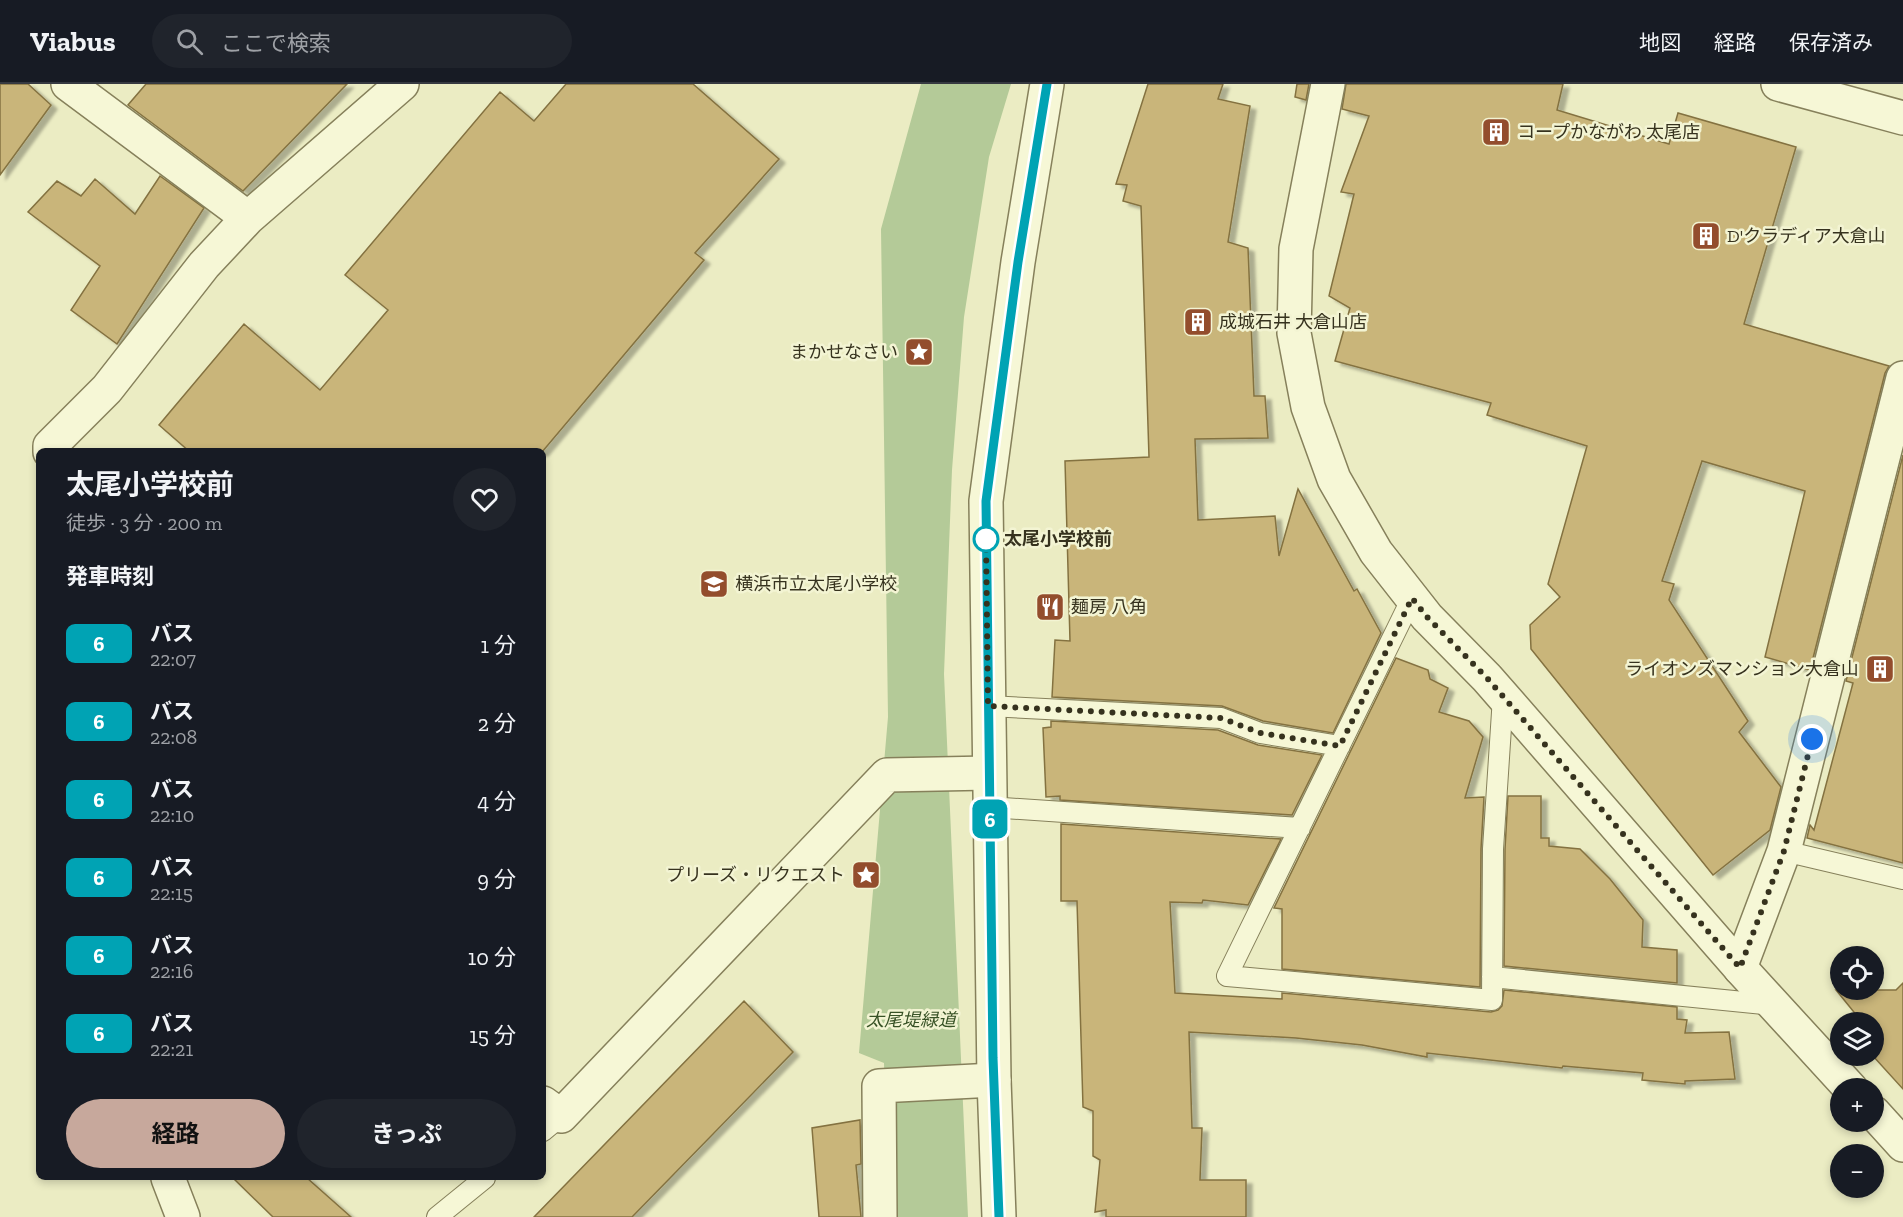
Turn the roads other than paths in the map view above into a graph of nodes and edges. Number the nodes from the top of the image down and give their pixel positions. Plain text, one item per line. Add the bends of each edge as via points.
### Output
1 (68, 84) edge
2 (402, 84) edge
3 (1047, 84) edge
4 (1328, 84) edge
5 (1778, 84) edge
6 (105, 94) edge
7 (1903, 118) edge
8 (248, 218) junction
9 (1903, 378) edge
10 (50, 448) edge
11 (1412, 598) junction
12 (1503, 697) junction
13 (988, 706) junction
14 (1340, 746) junction
15 (989, 773) junction
16 (989, 807) junction
17 (1299, 828) junction
18 (1784, 851) junction
19 (1903, 879) edge
20 (1740, 968) junction
21 (1492, 977) junction
22 (1774, 1005) junction
23 (1841, 1078) edge
24 (994, 1080) junction
25 (549, 1116) edge
26 (1884, 1124) edge
27 (1903, 1145) edge
28 (169, 1180) edge
29 (482, 1180) edge
30 (183, 1217) edge
31 (436, 1217) edge
32 (880, 1217) edge
33 (999, 1217) edge

1 - 6 street
2 - 8 street
3 - 13 street via 986,501
4 - 11 street via 1296,249 1294,333 1308,407 1334,479 1376,552
5 - 7 street
6 - 8 street
8 - 10 street via 204,265 107,389
9 - 18 street
11 - 12 street
11 - 14 lane
12 - 20 street
12 - 21 lane via 1493,849
13 - 14 lane via 1221,718 1260,733
13 - 15 street
14 - 17 lane
15 - 16 street
15 - 25 street via 887,775
16 - 17 lane
16 - 24 street
17 - 21 lane via 1227,976 1492,1000
18 - 19 lane
18 - 20 street
20 - 22 street
21 - 22 lane
22 - 23 street
24 - 32 street via 879,1086
24 - 33 street
26 - 27 street
28 - 30 street
29 - 31 lane

